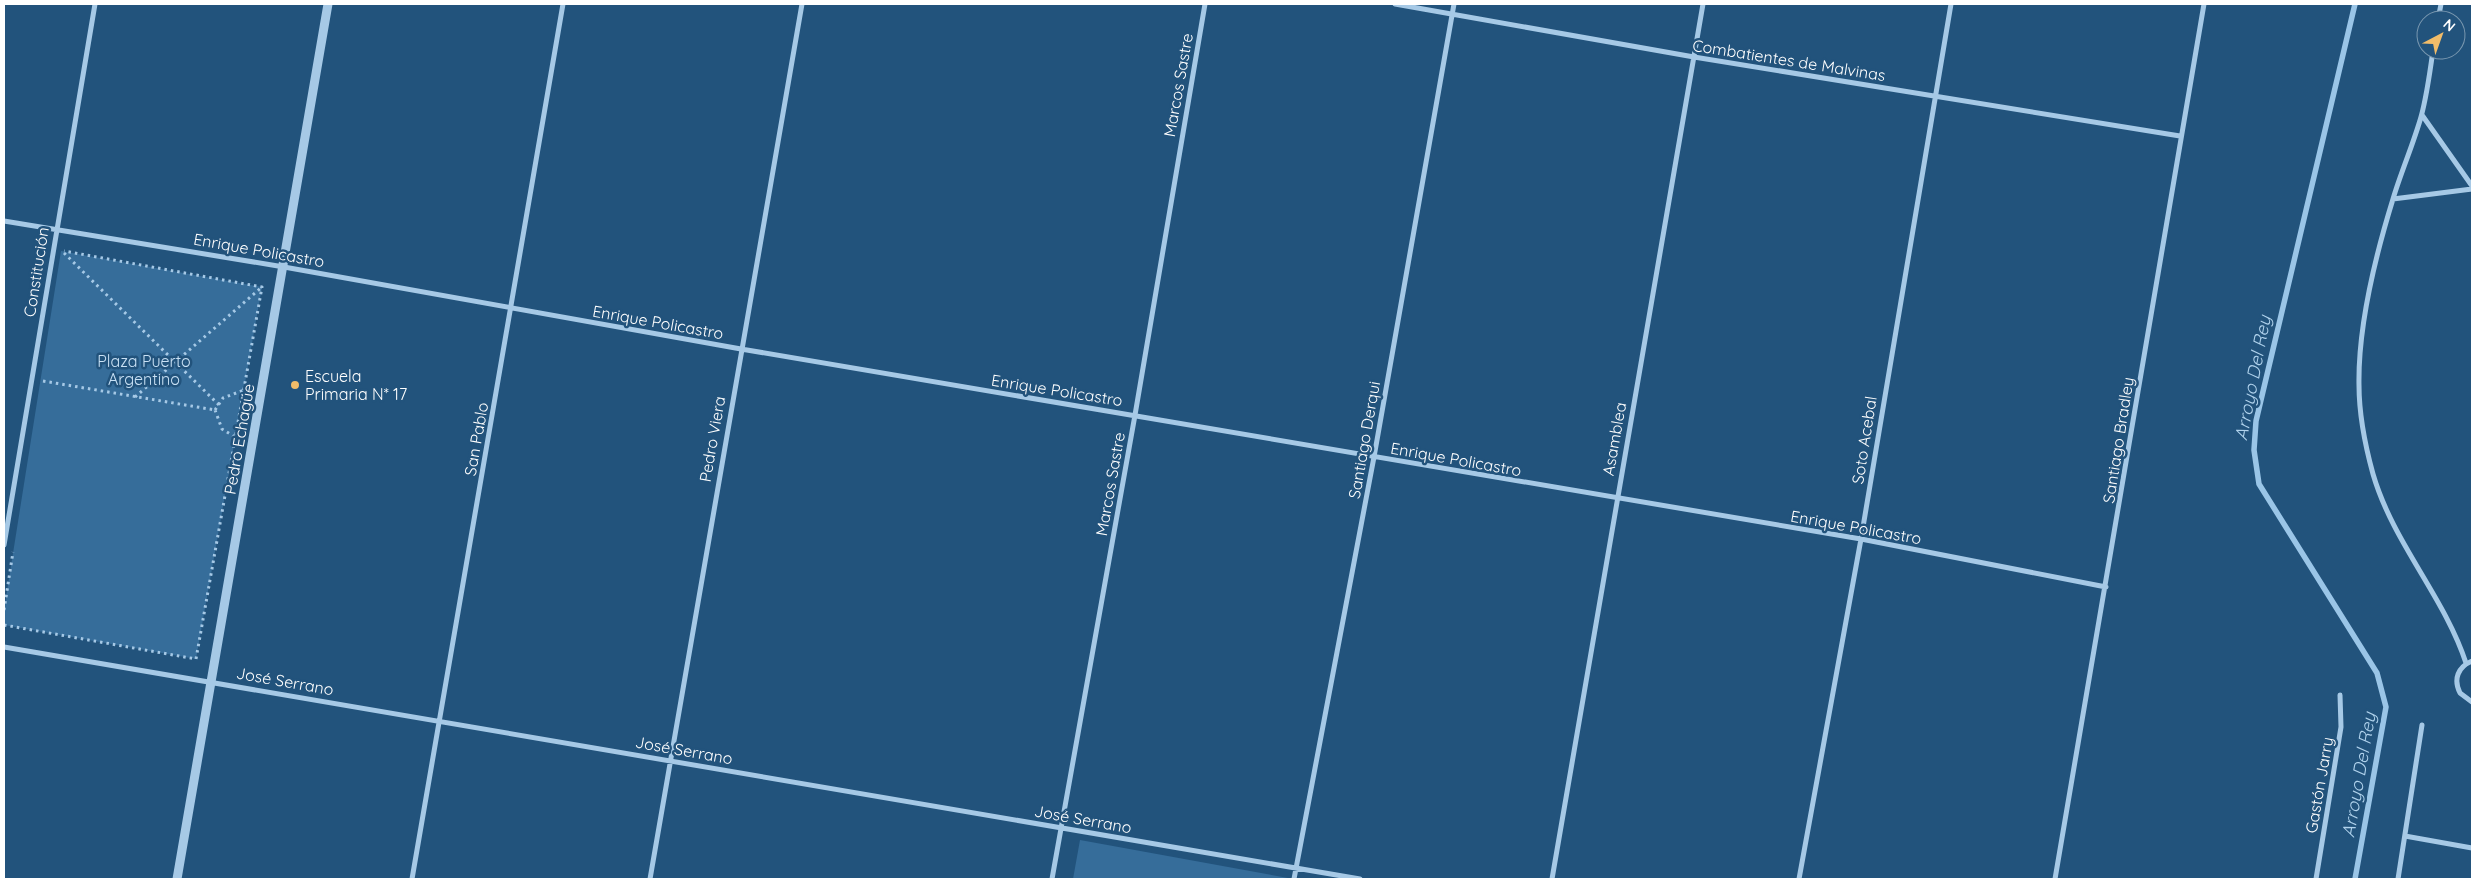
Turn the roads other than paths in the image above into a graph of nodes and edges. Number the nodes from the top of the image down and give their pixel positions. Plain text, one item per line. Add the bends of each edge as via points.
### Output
1 (95, 4) edge
2 (328, 4) edge
3 (563, 4) edge
4 (802, 4) edge
5 (1205, 4) edge
6 (1395, 4) edge
7 (1454, 4) edge
8 (1703, 4) edge
9 (1951, 4) edge
10 (2204, 4) edge
11 (1453, 13) junction
12 (1694, 57) junction
13 (2431, 60) edge
14 (1934, 96) junction
15 (2422, 115) junction
16 (2180, 136) junction
17 (2472, 188) edge
18 (2393, 199) junction
19 (4, 221) edge
20 (56, 230) junction
21 (284, 267) junction
22 (512, 307) junction
23 (741, 349) junction
24 (1135, 415) junction
25 (1374, 457) junction
26 (1616, 499) junction
27 (1861, 539) junction
28 (4, 545) edge
29 (2106, 587) junction
30 (4, 646) edge
31 (2469, 662) edge
32 (212, 681) junction
33 (2340, 696) dead end
34 (2472, 702) edge
35 (438, 720) junction
36 (2422, 726) dead end
37 (670, 760) junction
38 (1061, 827) junction
39 (2405, 836) junction
40 (2472, 848) edge
41 (1296, 868) junction
42 (178, 879) edge
43 (412, 879) edge
44 (650, 879) edge
45 (1052, 879) edge
46 (1294, 879) edge
47 (1360, 879) edge
48 (1552, 879) edge
49 (1799, 879) edge
50 (2055, 879) edge
51 (2316, 879) edge
52 (2398, 879) edge

1 - 20 street, Constitución
2 - 21 street, Pedro Echagüe
3 - 22 street, San Pablo
4 - 23 street, Pedro Viera
5 - 24 street, Marcos Sastre
6 - 11 street, Combatientes de Malvinas
7 - 11 street, Santiago Derqui
8 - 12 street, Asamblea
9 - 14 street, Soto Acebal
10 - 16 street, Santiago Bradley
11 - 12 street, Combatientes de Malvinas
11 - 25 street, Santiago Derqui
12 - 14 street, Combatientes de Malvinas
12 - 26 street, Asamblea
13 - 15 street
14 - 16 street, Combatientes de Malvinas
14 - 27 street, Soto Acebal
15 - 17 street
15 - 18 street
16 - 29 street, Santiago Bradley
17 - 18 street
18 - 31 street via 2368,302 2358,384 2362,426 2390,522
19 - 20 street, Enrique Policastro
20 - 21 street, Enrique Policastro
20 - 28 street, Constitución
21 - 22 street, Enrique Policastro
21 - 32 street, Pedro Echagüe
22 - 23 street, Enrique Policastro
22 - 35 street, San Pablo
23 - 24 street, Enrique Policastro
23 - 37 street, Pedro Viera
24 - 25 street, Enrique Policastro
24 - 38 street, Marcos Sastre
25 - 26 street, Enrique Policastro
25 - 41 street, Santiago Derqui
26 - 27 street, Enrique Policastro
26 - 48 street, Asamblea
27 - 29 street, Enrique Policastro
27 - 49 street, Soto Acebal
29 - 50 street, Santiago Bradley
30 - 32 street, José Serrano
31 - 34 street via 2458,674 2457,687 2464,698
32 - 35 street, José Serrano
32 - 42 street, Pedro Echagüe
33 - 51 street, Gastón Jarry via 2341,727
35 - 37 street, José Serrano
35 - 43 street, San Pablo
36 - 39 street
37 - 38 street, José Serrano
37 - 44 street, Pedro Viera
38 - 41 street, José Serrano
38 - 45 street, Marcos Sastre
39 - 40 street
39 - 52 street
41 - 46 street, Santiago Derqui
41 - 47 street, José Serrano

